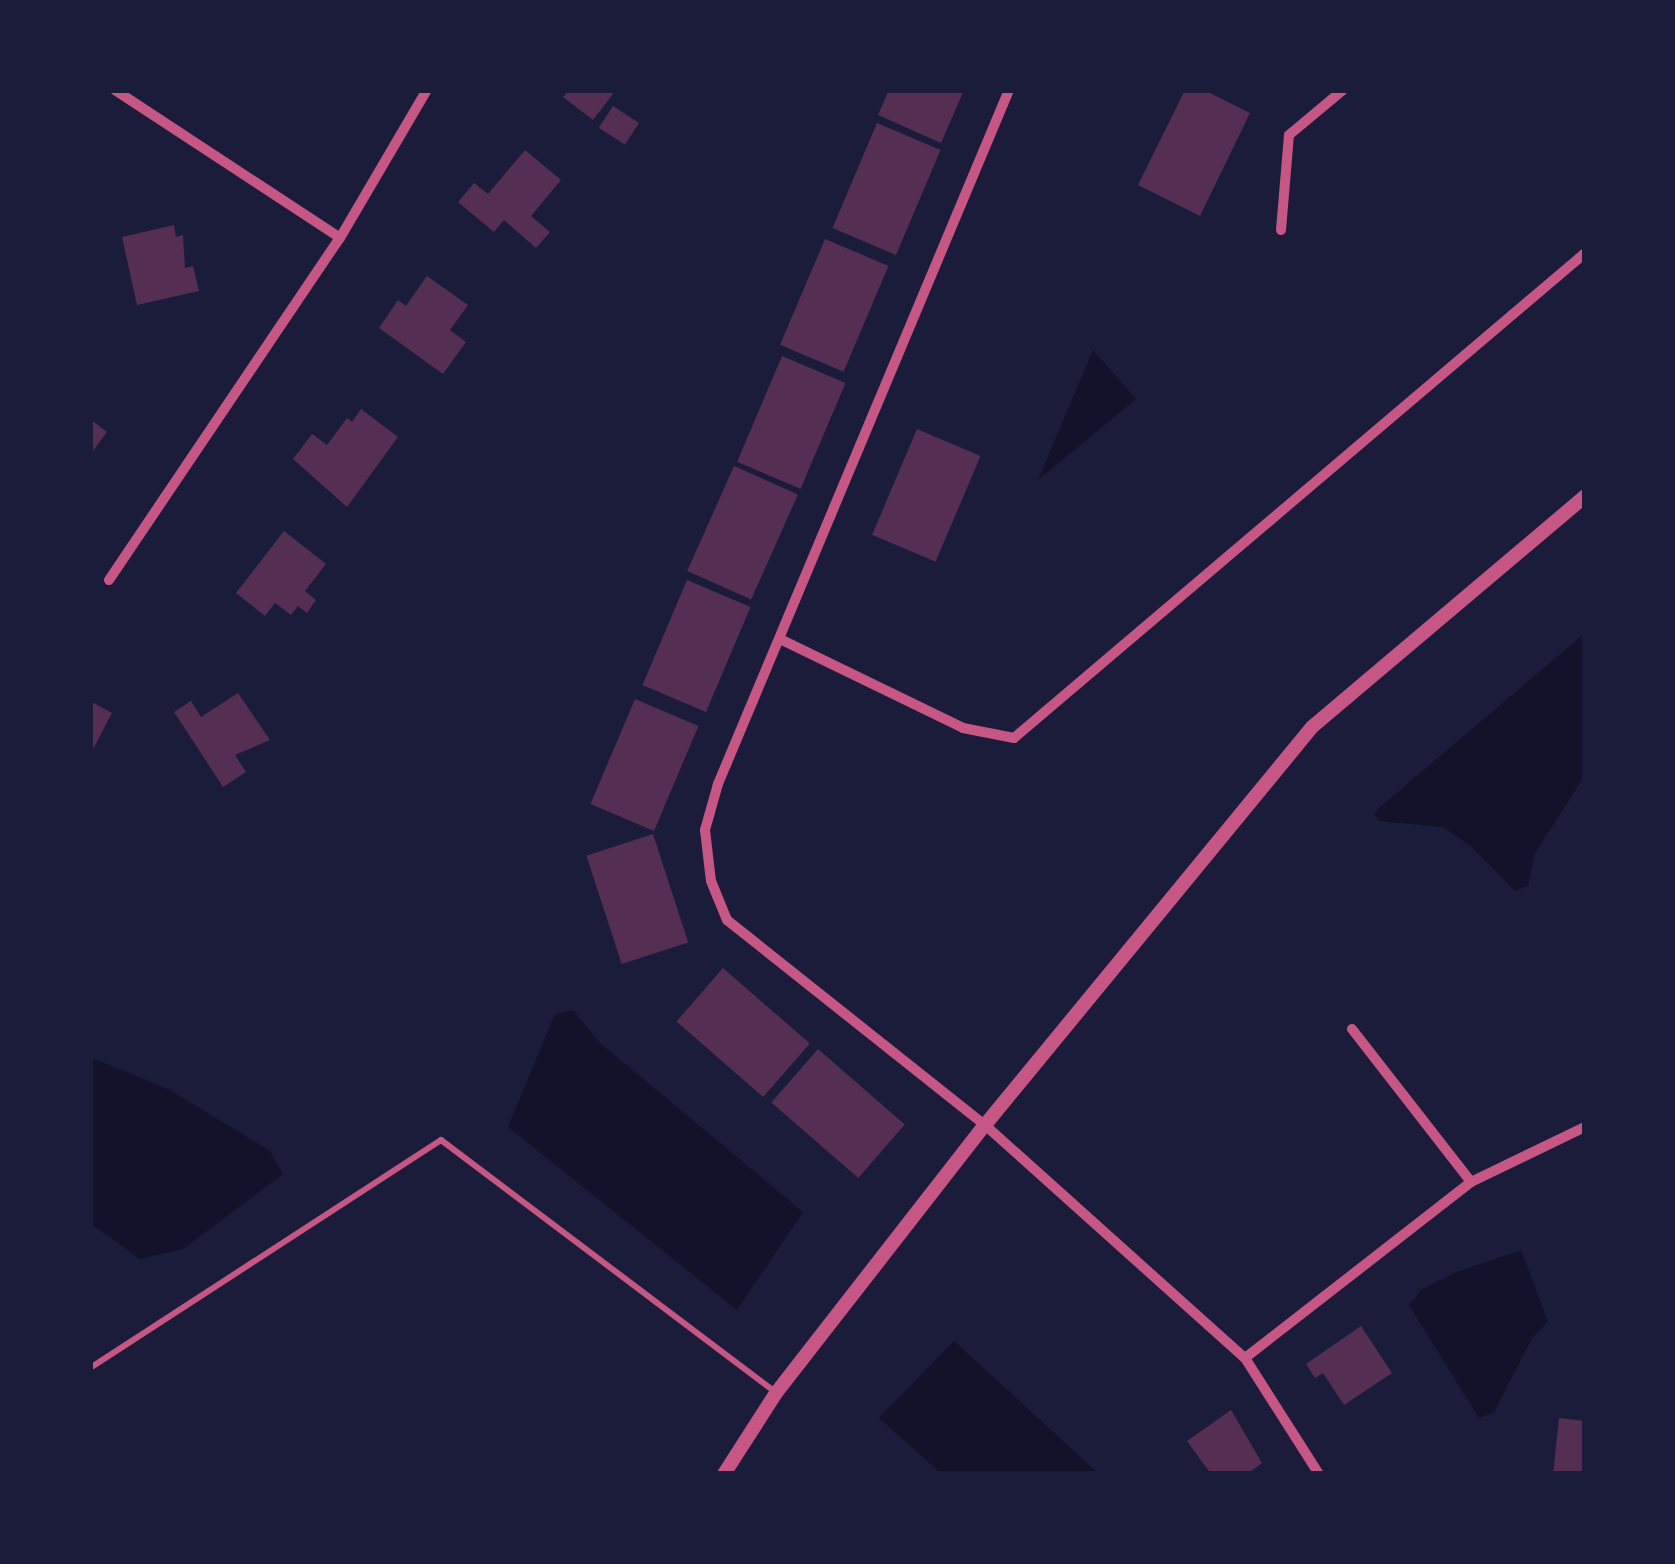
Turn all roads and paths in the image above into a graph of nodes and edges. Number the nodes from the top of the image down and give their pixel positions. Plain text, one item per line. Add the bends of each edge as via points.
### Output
1 (115, 90) edge
2 (427, 90) edge
3 (1009, 90) edge
4 (1343, 90) edge
5 (1282, 230) dead end
6 (340, 238) junction
7 (1585, 253) edge
8 (1585, 496) edge
9 (109, 580) dead end
10 (782, 640) junction
11 (1352, 1029) dead end
12 (985, 1125) junction
13 (1585, 1127) edge
14 (1471, 1181) junction
15 (1245, 1358) junction
16 (90, 1368) edge
17 (776, 1393) junction
18 (724, 1474) edge
19 (1318, 1474) edge

1 - 6 street
2 - 6 street
3 - 10 street
4 - 5 street via 1289,135
6 - 9 street
7 - 10 street via 1015,738 963,728
8 - 12 street via 1312,727
10 - 12 street via 705,830 711,881 727,920
11 - 14 street
12 - 15 street
12 - 17 street
13 - 14 street
14 - 15 street
15 - 19 street
16 - 17 lane via 441,1140
17 - 18 street

